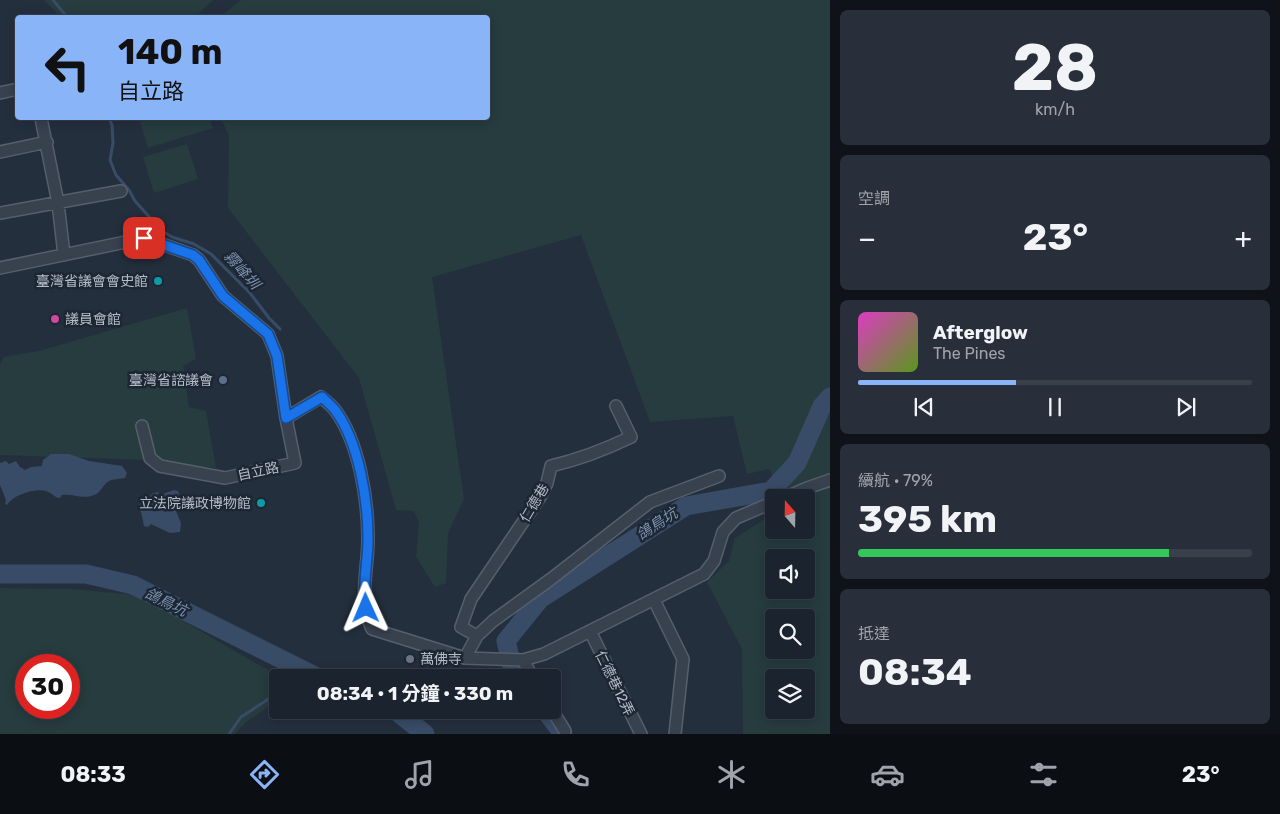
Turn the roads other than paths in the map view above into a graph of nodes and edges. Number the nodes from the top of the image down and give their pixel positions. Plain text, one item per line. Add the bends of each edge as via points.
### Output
1 (15, 90) edge
2 (0, 93) edge
3 (42, 120) edge
4 (47, 142) junction
5 (0, 152) edge
6 (121, 191) dead end
7 (58, 203) junction
8 (0, 212) edge
9 (64, 255) junction
10 (0, 268) edge
11 (616, 406) dead end
12 (286, 418) junction
13 (142, 426) dead end
14 (719, 476) dead end
15 (830, 480) edge
16 (807, 489) edge
17 (765, 506) edge
18 (654, 600) junction
19 (590, 631) junction
20 (477, 636) junction
21 (469, 658) junction
22 (519, 659) junction
23 (527, 669) edge
24 (558, 719) edge
25 (565, 731) dead end
26 (641, 734) edge
27 (675, 734) edge

1 - 2 street
3 - 4 street
4 - 5 street
4 - 7 street
6 - 7 street
7 - 8 street
7 - 9 street
9 - 10 street
9 - 12 street via 144,238 193,255 223,296 268,334 277,356
11 - 20 street, 仁德巷 via 631,437 595,454 551,466 540,497 471,599 461,627
12 - 13 street, 自立路 via 295,463 225,478 160,466 150,458
12 - 21 street via 322,397 335,411 356,453 368,539 364,598 372,629
14 - 20 street via 650,502
15 - 16 street
17 - 18 street via 736,518 723,532 714,561 704,574
18 - 19 street
18 - 27 street via 682,659
19 - 22 street via 544,654
19 - 26 street, 仁德巷12弄
20 - 21 street
21 - 22 street
22 - 23 street
24 - 25 street

